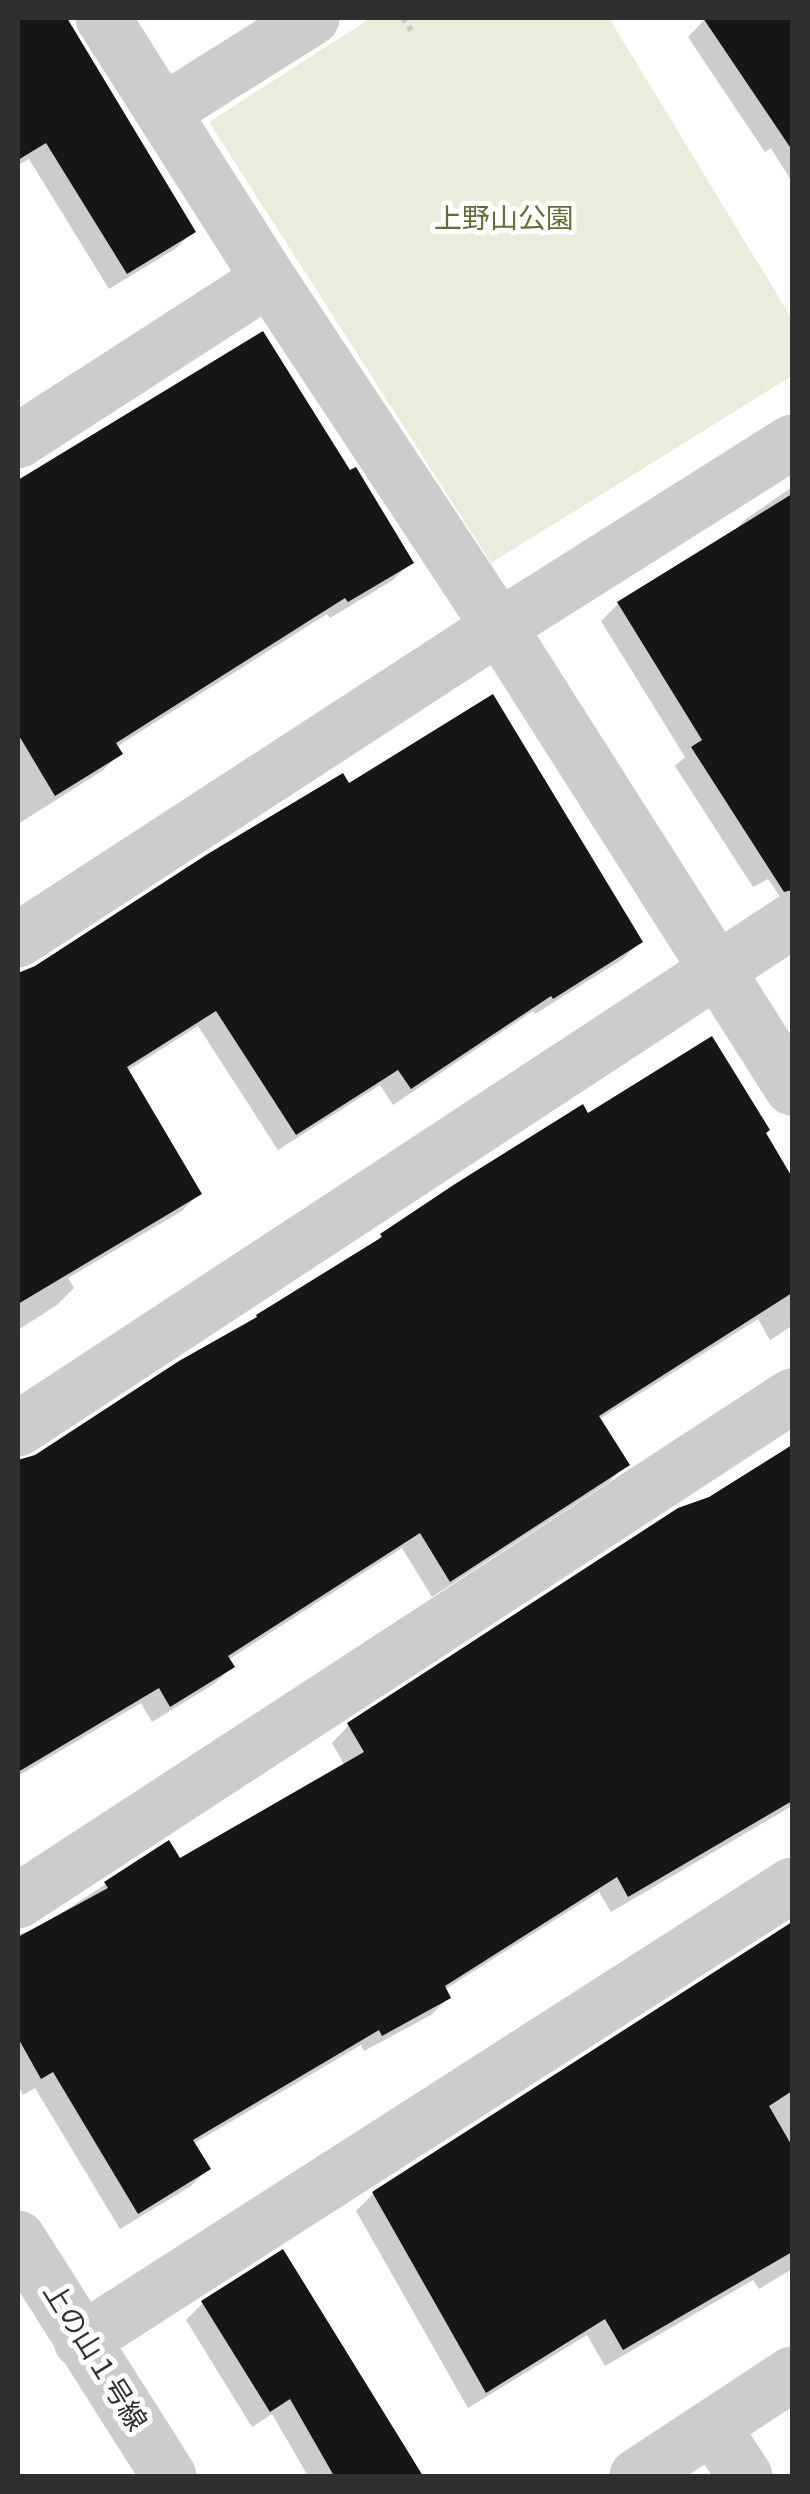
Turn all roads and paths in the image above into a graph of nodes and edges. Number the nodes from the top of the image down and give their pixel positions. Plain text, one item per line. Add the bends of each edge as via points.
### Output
1 (103, 18) edge
2 (312, 18) edge
3 (403, 18) edge
4 (412, 32) dead end
5 (164, 111) junction
6 (269, 279) junction
7 (18, 440) edge
8 (792, 442) edge
9 (499, 627) junction
10 (792, 920) edge
11 (18, 940) edge
12 (717, 972) junction
13 (792, 1088) edge
14 (792, 1396) edge
15 (18, 1429) edge
16 (792, 1885) edge
17 (18, 1901) edge
18 (18, 2238) edge
19 (81, 2340) junction
20 (792, 2374) edge
21 (714, 2427) junction
22 (169, 2476) edge
23 (637, 2476) edge
24 (745, 2476) edge

1 - 5 street
2 - 5 street
3 - 4 path
5 - 6 street
6 - 7 street
6 - 9 street
8 - 9 street
9 - 11 street
9 - 12 street
10 - 12 street
12 - 13 street
12 - 15 street
14 - 17 street
16 - 19 street
18 - 19 street, 上の山１号線
19 - 22 street, 上の山１号線
20 - 21 street
21 - 23 street
21 - 24 street

